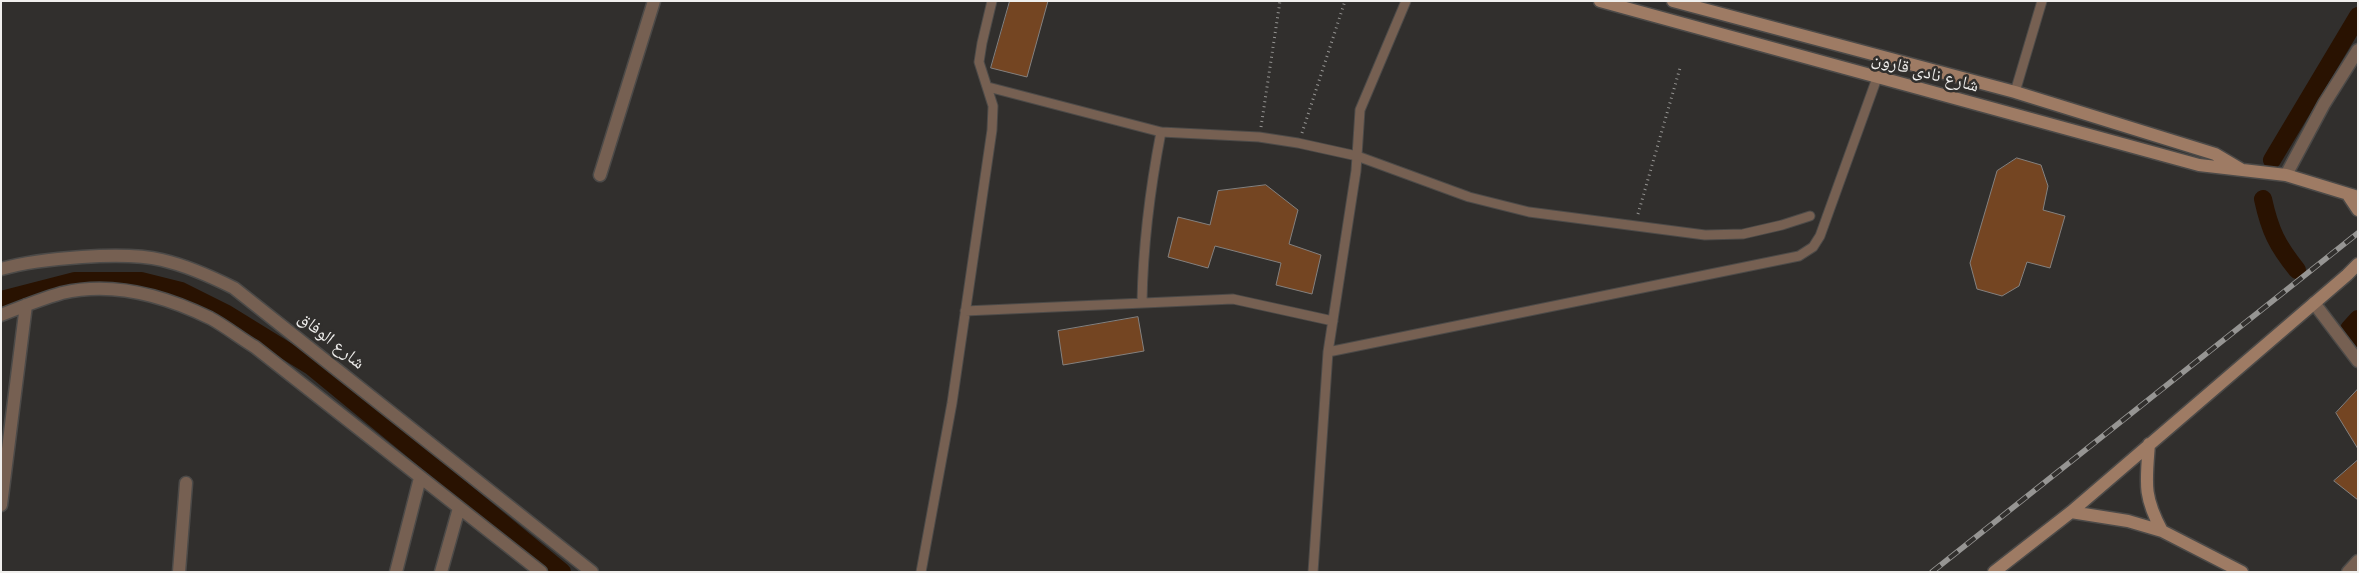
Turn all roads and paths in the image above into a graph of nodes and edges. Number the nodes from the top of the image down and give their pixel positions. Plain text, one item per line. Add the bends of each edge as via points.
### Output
1 (654, 1) edge
2 (992, 1) edge
3 (1280, 1) edge
4 (1345, 1) edge
5 (1406, 1) edge
6 (1600, 1) edge
7 (2042, 1) edge
8 (1677, 2) edge
9 (1677, 22) junction
10 (2358, 50) edge
11 (1680, 68) dead end
12 (1877, 78) junction
13 (988, 87) junction
14 (2015, 92) junction
15 (1161, 132) junction
16 (1259, 137) junction
17 (1298, 143) junction
18 (1357, 156) junction
19 (2242, 170) junction
20 (2286, 175) junction
21 (600, 176) dead end
22 (2355, 194) edge
23 (2358, 210) edge
24 (1810, 216) dead end
25 (1635, 226) junction
26 (2358, 264) edge
27 (1, 269) edge
28 (2353, 273) edge
29 (1142, 302) junction
30 (2314, 303) junction
31 (26, 305) junction
32 (965, 311) junction
33 (1, 315) edge
34 (1333, 322) junction
35 (1328, 352) junction
36 (2358, 361) edge
37 (2149, 444) junction
38 (420, 478) junction
39 (186, 483) dead end
40 (1, 505) edge
41 (459, 508) junction
42 (2071, 512) junction
43 (2162, 531) junction
44 (2358, 561) edge
45 (178, 572) edge
46 (396, 572) edge
47 (441, 572) edge
48 (541, 572) edge
49 (592, 572) edge
50 (921, 572) edge
51 (1313, 572) edge
52 (1994, 572) edge
53 (2242, 572) edge
54 (2348, 572) edge

1 - 21 street
2 - 13 lane via 979,62
3 - 16 path
4 - 17 path
5 - 18 lane via 1360,110
6 - 9 main road, شارع نادى قارون
7 - 14 lane
8 - 9 main road
8 - 14 main road, شارع نادى قارون
9 - 12 main road, شارع نادى قارون
10 - 20 street via 2324,104
11 - 25 path
12 - 19 main road, شارع نادى قارون via 2200,165
12 - 35 lane via 1820,236 1813,247 1799,256
13 - 15 lane
13 - 32 lane via 993,106 992,130
14 - 19 main road, شارع نادى قارون via 2215,154
15 - 16 lane
15 - 29 lane via 1143,252
16 - 17 lane
17 - 18 lane
18 - 25 lane via 1469,197 1529,212
18 - 34 lane
19 - 20 main road, شارع نادى قارون
20 - 22 main road, شارع نادى قارون
22 - 23 main road, شارع نادى قارون
24 - 25 lane via 1743,234 1706,235
26 - 28 main road
27 - 49 street, شارع الوفاق via 48,260 128,257 160,260 198,270 234,288
28 - 30 main road
29 - 32 lane
29 - 34 lane via 1233,299
30 - 36 street
30 - 37 main road
31 - 33 street
31 - 38 street via 64,293 114,289 136,292 210,318 255,347
31 - 40 street
32 - 50 lane via 941,469
34 - 35 lane
35 - 51 lane
37 - 42 main road
37 - 43 main road via 2146,486 2150,509
38 - 41 street
38 - 46 street
39 - 45 street
41 - 47 street
41 - 48 street
42 - 43 main road via 2128,521
42 - 52 main road
43 - 53 main road
44 - 54 street

